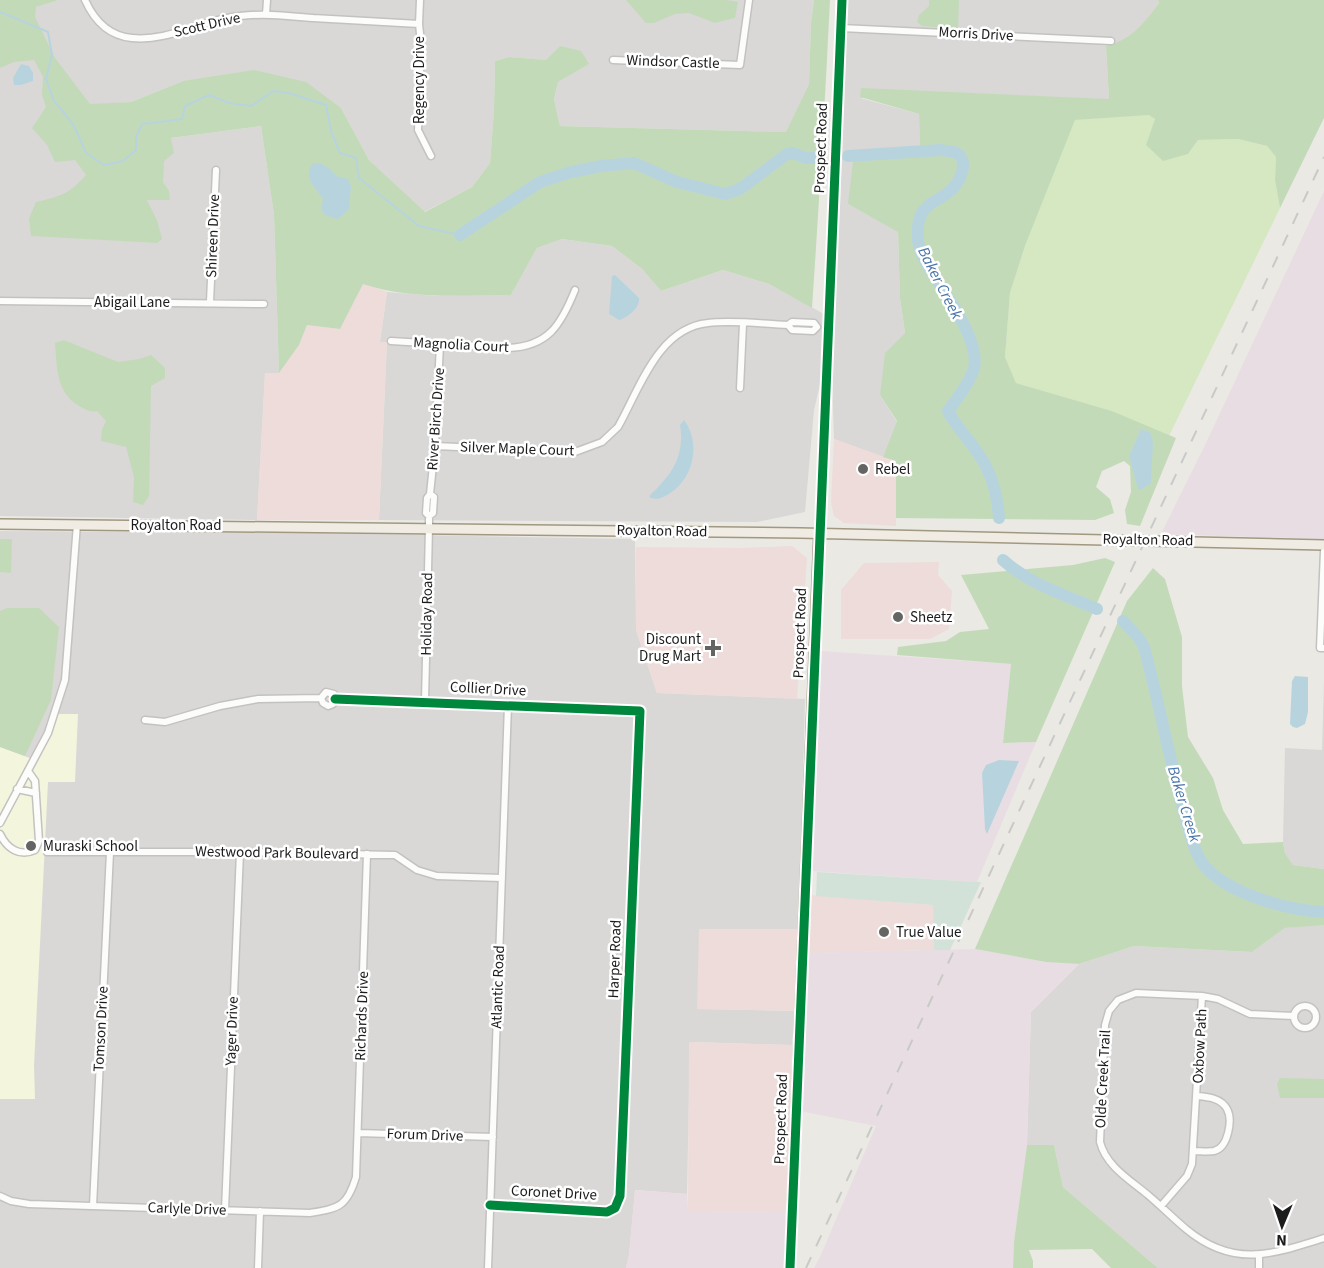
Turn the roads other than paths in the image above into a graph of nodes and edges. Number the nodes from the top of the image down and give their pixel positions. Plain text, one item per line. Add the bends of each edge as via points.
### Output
1 (85, 0) edge
2 (267, 0) edge
3 (420, 0) edge
4 (749, 0) edge
5 (842, 0) edge
6 (266, 15) junction
7 (419, 24) junction
8 (841, 28) junction
9 (1111, 41) dead end
10 (613, 60) dead end
11 (431, 156) dead end
12 (216, 170) dead end
13 (575, 290) dead end
14 (0, 301) edge
15 (210, 302) junction
16 (264, 303) dead end
17 (743, 324) junction
18 (828, 328) junction
19 (391, 341) dead end
20 (440, 344) junction
21 (740, 388) dead end
22 (435, 446) junction
23 (0, 524) edge
24 (77, 525) junction
25 (429, 527) junction
26 (819, 533) junction
27 (1324, 545) edge
28 (1324, 550) edge
29 (1324, 648) edge
30 (425, 701) junction
31 (508, 705) junction
32 (640, 711) joint
33 (145, 720) dead end
34 (28, 771) junction
35 (16, 789) junction
36 (36, 793) junction
37 (0, 823) edge
38 (0, 834) edge
39 (46, 852) dead end
40 (110, 852) junction
41 (240, 852) junction
42 (368, 854) junction
43 (502, 878) junction
44 (1202, 996) junction
45 (1294, 1016) dead end
46 (1197, 1096) junction
47 (358, 1132) junction
48 (493, 1137) junction
49 (1194, 1150) junction
50 (356, 1177) joint
51 (0, 1196) edge
52 (490, 1204) junction
53 (93, 1206) junction
54 (1161, 1206) junction
55 (615, 1208) joint
56 (225, 1210) junction
57 (260, 1211) junction
58 (1324, 1238) edge
59 (1258, 1256) junction
60 (258, 1268) edge
61 (488, 1268) edge
62 (790, 1268) edge
63 (1259, 1268) edge

1 - 6 street, Scott Drive via 100,24 130,38 152,39 199,24
2 - 6 street
3 - 7 street, Regency Drive
4 - 10 street, Windsor Castle via 740,65
5 - 8 street, Prospect Road
6 - 7 street, Scott Drive
7 - 11 street, Regency Drive via 418,130
8 - 9 street, Morris Drive
8 - 18 street, Prospect Road
12 - 15 street, Shireen Drive
13 - 20 street, Magnolia Court via 563,320 533,344 507,348
14 - 15 street, Abigail Lane
15 - 16 street, Abigail Lane
17 - 18 street, Silver Maple Court via 788,325 792,330 813,331 817,327
17 - 21 street
17 - 22 street, Silver Maple Court via 706,323 673,337 658,354 618,427 593,447 566,452
18 - 26 street, Prospect Road
19 - 20 street, Magnolia Court
20 - 22 street, River Birch Drive
22 - 25 street, River Birch Drive
23 - 24 main road, Royalton Road
24 - 25 main road, Royalton Road
24 - 34 street via 65,680 48,733
25 - 26 main road, Royalton Road
25 - 30 street, Holiday Road
26 - 27 main road, Royalton Road
26 - 62 main road, Prospect Road
28 - 29 street via 1320,648
30 - 31 street, Collier Drive
30 - 33 street, Collier Drive via 335,699 328,705 321,698 258,699 165,722
31 - 32 street, Collier Drive
31 - 43 street, Atlantic Road
32 - 55 street, Harper Road via 620,1196
34 - 35 street
34 - 36 street via 35,781
35 - 36 street
35 - 37 street
36 - 38 street via 39,841 35,850 27,854 16,852
39 - 40 street, Westwood Park Boulevard
40 - 41 street, Westwood Park Boulevard
40 - 53 street, Tomson Drive
41 - 42 street, Westwood Park Boulevard
41 - 56 street, Yager Drive
42 - 43 street, Westwood Park Boulevard via 395,855 417,870 437,876
42 - 47 street, Richards Drive
43 - 48 street, Atlantic Road
44 - 45 street, Olde Creek Trail via 1250,1014
44 - 46 street, Oxbow Path
44 - 54 street, Olde Creek Trail via 1136,993 1118,1000 1105,1024 1101,1147 1115,1168
46 - 49 street, Oxbow Path
46 - 49 street, Oxbow Path via 1223,1104 1229,1126 1220,1148
47 - 48 street, Forum Drive
47 - 50 street, Richards Drive
48 - 52 street, Atlantic Road
49 - 54 street, Oxbow Path via 1187,1176
50 - 57 street, Carlyle Drive via 351,1195 335,1209 310,1213
51 - 53 street, Carlyle Drive via 28,1204
52 - 55 street, Coronet Drive via 607,1212
52 - 61 street, Atlantic Road
53 - 56 street, Carlyle Drive
54 - 59 street, Olde Creek Trail via 1208,1245 1236,1255
56 - 57 street, Carlyle Drive
57 - 60 street
58 - 59 street, Olde Creek Trail
59 - 63 street

